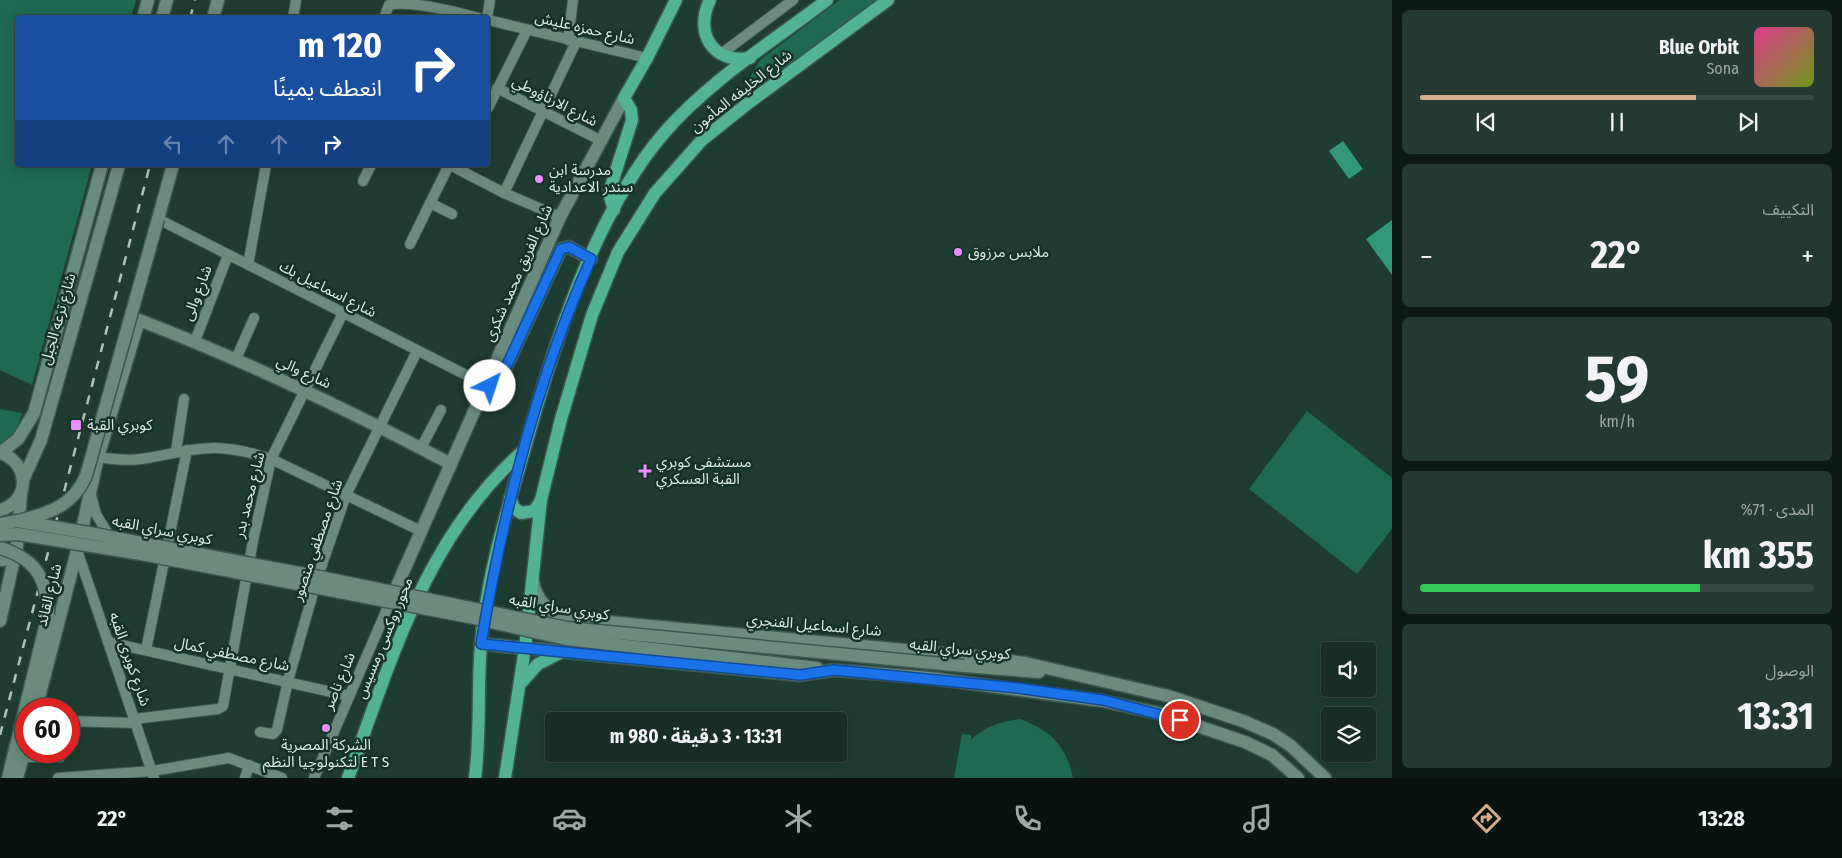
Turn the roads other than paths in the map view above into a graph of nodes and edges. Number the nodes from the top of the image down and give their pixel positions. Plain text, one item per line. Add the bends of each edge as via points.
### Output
1 (148, 0) edge
2 (167, 0) edge
3 (218, 0) edge
4 (296, 0) edge
5 (490, 0) edge
6 (573, 0) edge
7 (676, 0) edge
8 (710, 0) edge
9 (793, 0) edge
10 (827, 0) edge
11 (888, 0) edge
12 (437, 8) edge
13 (144, 15) edge
14 (163, 15) edge
15 (214, 15) edge
16 (294, 15) edge
17 (385, 15) edge
18 (466, 15) edge
19 (488, 15) edge
20 (490, 19) edge
21 (526, 30) junction
22 (572, 41) junction
23 (721, 54) junction
24 (647, 58) junction
25 (750, 58) junction
26 (497, 88) junction
27 (624, 98) junction
28 (490, 104) edge
29 (543, 111) junction
30 (600, 140) junction
31 (101, 167) edge
32 (118, 167) edge
33 (171, 167) edge
34 (266, 167) edge
35 (369, 167) edge
36 (454, 167) edge
37 (457, 167) edge
38 (363, 181) dead end
39 (504, 193) junction
40 (430, 203) junction
41 (614, 210) junction
42 (452, 214) dead end
43 (560, 217) junction
44 (158, 219) junction
45 (410, 244) dead end
46 (228, 255) junction
47 (591, 259) junction
48 (248, 265) junction
49 (343, 312) junction
50 (254, 318) dead end
51 (139, 320) joint
52 (58, 329) junction
53 (71, 333) junction
54 (195, 342) junction
55 (417, 351) junction
56 (236, 359) junction
57 (486, 385) junction
58 (304, 389) junction
59 (184, 399) dead end
60 (441, 410) dead end
61 (379, 425) junction
62 (421, 448) junction
63 (524, 449) junction
64 (182, 451) junction
65 (0, 453) edge
66 (98, 457) junction
67 (272, 459) junction
68 (451, 464) junction
69 (22, 486) junction
70 (90, 489) junction
71 (346, 495) junction
72 (510, 498) junction
73 (542, 500) junction
74 (0, 510) edge
75 (17, 521) junction
76 (0, 524) edge
77 (421, 531) junction
78 (0, 535) edge
79 (110, 537) junction
80 (78, 547) junction
81 (0, 548) edge
82 (167, 549) junction
83 (15, 559) junction
84 (0, 560) edge
85 (249, 564) junction
86 (318, 579) junction
87 (533, 581) junction
88 (393, 595) junction
89 (0, 621) edge
90 (587, 621) junction
91 (760, 636) junction
92 (108, 642) junction
93 (481, 644) junction
94 (525, 648) junction
95 (146, 650) junction
96 (564, 651) junction
97 (585, 652) junction
98 (757, 661) junction
99 (228, 668) junction
100 (834, 670) junction
101 (1059, 672) junction
102 (288, 681) junction
103 (519, 686) junction
104 (349, 696) junction
105 (39, 698) edge
106 (80, 721) edge
107 (135, 721) junction
108 (260, 732) dead end
109 (21, 763) edge
110 (249, 764) junction
111 (153, 774) edge
112 (8, 778) edge
113 (17, 778) edge
114 (58, 778) edge
115 (245, 778) edge
116 (282, 778) edge
117 (314, 778) edge
118 (348, 778) edge
119 (475, 778) edge
120 (505, 778) edge
121 (1298, 778) edge
122 (1325, 778) edge

1 - 13 main road
2 - 14 main road
3 - 15 main road
4 - 16 street
5 - 19 street
6 - 22 street
7 - 24 main road, شارع الفريق محمد شكرى
8 - 23 main road via 704,16 704,30 710,44
9 - 23 street
10 - 25 main road, شارع الخليفه المأمون
11 - 73 main road, شارع الخليفه المأمون via 721,123 682,160 646,204 618,252 596,302
12 - 17 street via 396,2 389,5
12 - 18 street
20 - 21 street, شارع حمزه عليش
21 - 22 street, شارع حمزه عليش
21 - 26 street
22 - 24 street, شارع حمزه عليش
22 - 29 street
23 - 25 main road via 735,59
24 - 27 main road, شارع الفريق محمد شكرى
25 - 41 main road, شارع الخليفه المأمون via 695,101 665,132 636,170
26 - 28 street
26 - 29 street, شارع الارناؤوطي
27 - 30 main road, شارع الفريق محمد شكرى
27 - 41 main road via 632,120 609,194
29 - 30 street, شارع الارناؤوطي
29 - 39 street
30 - 43 main road, شارع الفريق محمد شكرى
31 - 52 main road, شارع ترعه الجبل
32 - 53 main road, شارع ترعه الجبل
33 - 44 main road
34 - 48 street
35 - 38 street
36 - 40 street
37 - 39 street
39 - 43 street
40 - 42 street
40 - 45 street
41 - 47 main road, شارع الخليفه المأمون
43 - 57 main road, شارع الفريق محمد شكرى
44 - 46 street, شارع اسماعيل بك
44 - 75 main road, bridge via 82,485 60,507
46 - 48 street, شارع اسماعيل بك
46 - 54 street, شارع والى
47 - 57 main road via 569,247 561,249 500,380
47 - 63 main road, شارع الخليفه المأمون via 554,350
48 - 49 street, شارع اسماعيل بك
49 - 55 street, شارع اسماعيل بك
49 - 58 street, شارع محمد بدر
50 - 56 street
51 - 54 main road, شارع والي
51 - 66 main road, شارع القائد
52 - 53 main road
52 - 65 main road, شارع ترعه الجبل via 31,420 18,439
53 - 69 main road, شارع ترعه الجبل via 41,440
54 - 56 main road, شارع والي
55 - 57 street, شارع اسماعيل بك
55 - 61 street, شارع مصطفي منصور
56 - 58 main road, شارع والي
57 - 68 main road, شارع الفريق محمد شكرى
58 - 61 main road, شارع والي
58 - 67 street, شارع محمد بدر
59 - 64 street
60 - 62 street
61 - 62 main road, شارع والي
61 - 71 street, شارع مصطفي منصور
62 - 68 main road, شارع والي
63 - 72 main road, شارع الخليفه المأمون
63 - 118 main road, محور روكسى رمسيس via 487,487 442,547 413,603
64 - 66 street via 141,459
64 - 67 street via 233,449
64 - 82 street
65 - 69 main road via 16,462
66 - 70 main road, شارع القائد
67 - 71 street
67 - 85 street, شارع محمد بدر
68 - 77 main road, شارع الفريق محمد شكرى
69 - 74 main road via 14,503
69 - 83 main road
70 - 79 street via 96,514
70 - 80 main road, شارع القائد
71 - 77 street
71 - 86 street, شارع مصطفي منصور
72 - 73 main road via 514,508 526,513 534,511
72 - 93 main road, شارع الخليفه المأمون
73 - 87 main road, شارع الخليفه المأمون
75 - 76 main road, كوبري سراي القبه, bridge
75 - 101 main road, كوبري سراي القبه, bridge via 296,572 567,628 1024,672
77 - 88 main road, شارع الفريق محمد شكرى
78 - 98 main road, كوبري سراي القبه, bridge via 18,534 132,552 459,615 566,639
79 - 80 street via 91,538
79 - 82 street
80 - 92 street, شارع كوبرى القبه
80 - 105 main road, شارع القائد
81 - 112 main road, bridge via 28,560 41,576 48,615
82 - 85 street
82 - 95 street
83 - 84 main road
83 - 89 main road
85 - 86 street
85 - 99 street, شارع محمد بدر
86 - 88 street
86 - 102 street, شارع مصطفي منصور
87 - 90 main road, شارع اسماعيل الفنجري via 539,597 550,610 566,618
87 - 94 main road, شارع الخليفه المأمون
88 - 104 street, شارع ناصر
90 - 91 main road, شارع اسماعيل الفنجري
90 - 97 main road via 578,636
91 - 98 main road via 764,649
91 - 101 main road, شارع اسماعيل الفنجري via 1001,659
92 - 95 street, شارع مصطفي كمال
92 - 107 street, شارع كوبرى القبه
93 - 94 main road
93 - 119 main road, شارع الخليفه المأمون
94 - 96 main road
94 - 103 main road, شارع الخليفه المأمون
95 - 99 street, شارع مصطفي كمال
96 - 97 main road
96 - 103 main road via 538,664
97 - 100 main road via 800,675
98 - 100 main road, كوبري سراي القبه
99 - 102 street, شارع مصطفي كمال
99 - 107 street, شارع محمد بدر via 221,708
100 - 121 main road via 1018,688 1129,706 1254,746 1280,761
101 - 122 main road, شارع اسماعيل الفنجري via 1168,696 1254,725 1291,746
102 - 104 street, شارع مصطفي كمال
102 - 108 street, شارع مصطفي منصور via 276,731 272,734
103 - 120 main road, شارع الخليفه المأمون
104 - 117 street, شارع ناصر
106 - 107 street
107 - 111 street, شارع كوبرى القبه
109 - 113 main road
110 - 111 street via 229,758
110 - 115 street
110 - 116 street
111 - 114 street

